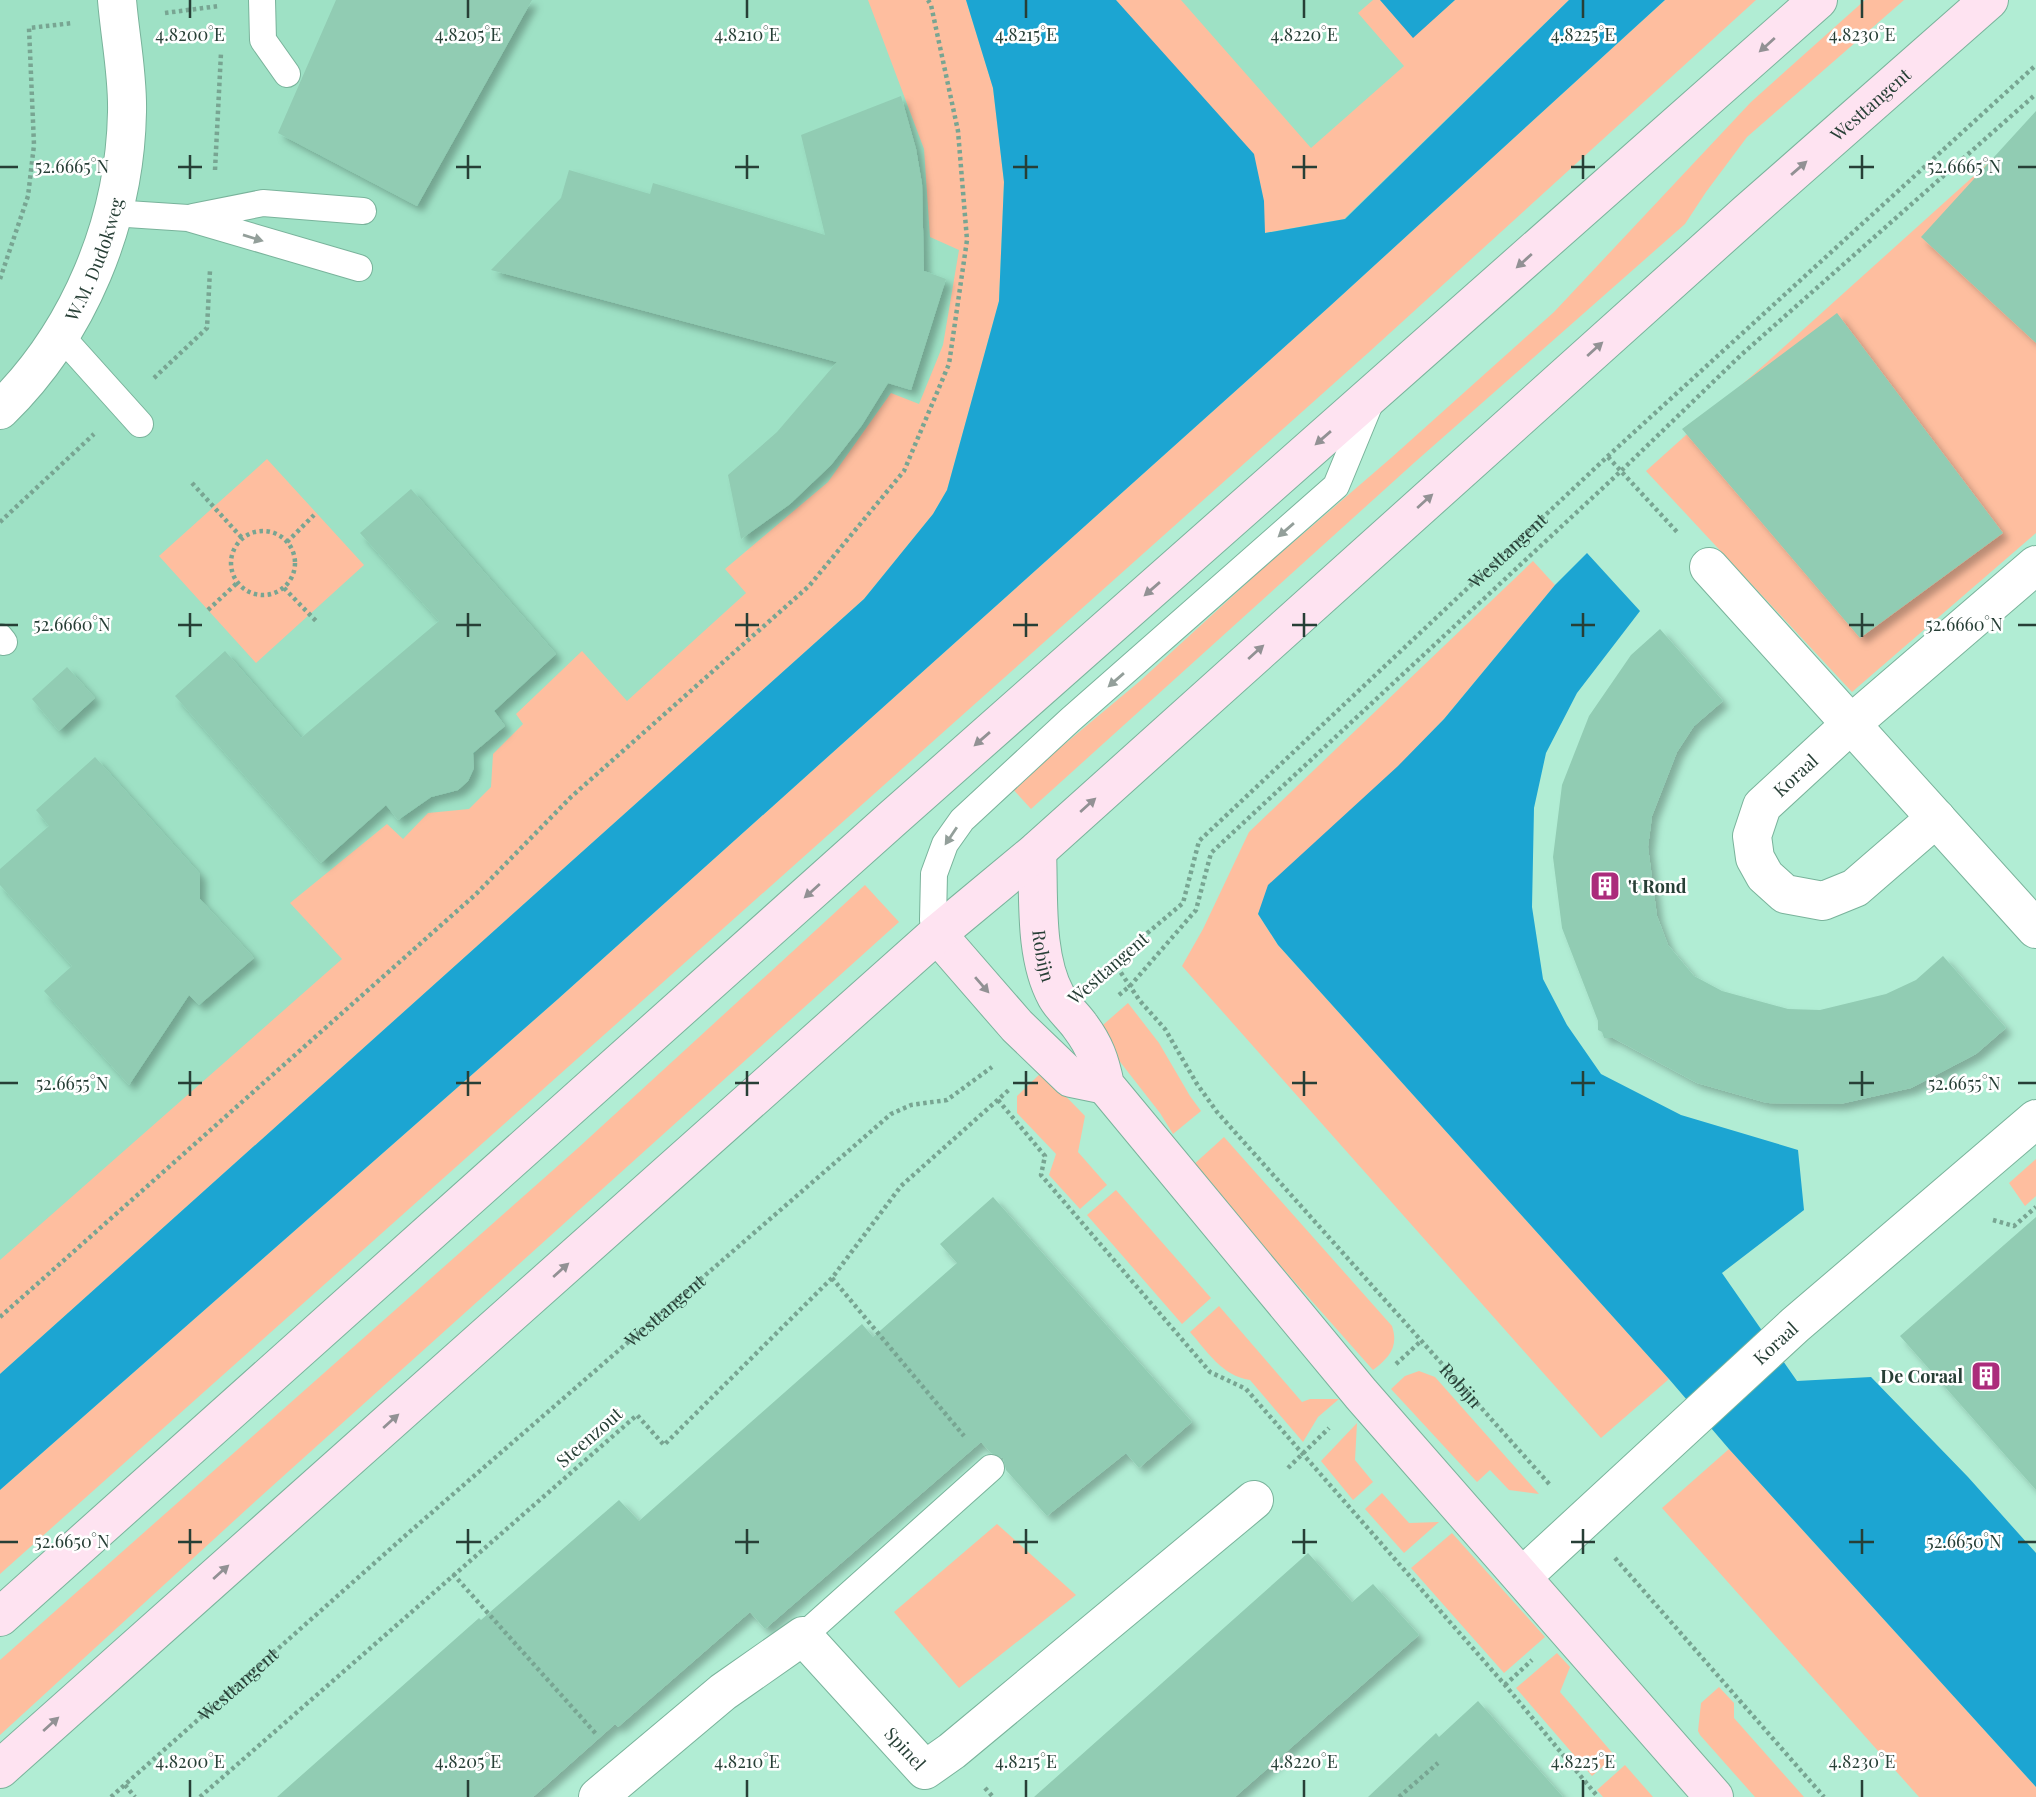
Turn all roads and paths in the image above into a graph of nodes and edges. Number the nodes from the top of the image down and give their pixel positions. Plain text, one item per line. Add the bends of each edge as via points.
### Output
1 (223, 0) edge
2 (262, 0) edge
3 (928, 0) edge
4 (1818, 0) edge
5 (1989, 0) edge
6 (118, 9) edge
7 (221, 47) dead end
8 (2036, 65) edge
9 (287, 74) dead end
10 (2036, 94) edge
11 (363, 211) dead end
12 (112, 213) junction
13 (204, 219) junction
14 (359, 268) dead end
15 (0, 279) edge
16 (60, 335) junction
17 (1374, 393) junction
18 (0, 410) edge
19 (132, 415) junction
20 (1608, 456) junction
21 (1621, 471) junction
22 (192, 483) dead end
23 (314, 515) dead end
24 (0, 522) edge
25 (242, 538) junction
26 (287, 542) junction
27 (2036, 565) edge
28 (1709, 567) joint
29 (237, 583) junction
30 (284, 587) junction
31 (208, 610) dead end
32 (317, 622) dead end
33 (1851, 724) junction
34 (1936, 818) junction
35 (1037, 851) junction
36 (2036, 929) edge
37 (937, 934) junction
38 (1113, 961) junction
39 (1130, 986) junction
40 (1072, 1016) junction
41 (1038, 1045) junction
42 (1105, 1085) junction
43 (998, 1100) junction
44 (2036, 1119) edge
45 (832, 1278) junction
46 (0, 1317) edge
47 (1361, 1394) junction
48 (1303, 1455) junction
49 (991, 1468) joint
50 (1254, 1500) joint
51 (1581, 1521) junction
52 (453, 1574) junction
53 (1522, 1577) junction
54 (0, 1617) edge
55 (803, 1636) junction
56 (1438, 1763) dead end
57 (0, 1769) edge
58 (629, 1771) junction
59 (125, 1785) junction
60 (111, 1797) edge
61 (135, 1797) edge
62 (200, 1797) edge
63 (598, 1797) edge
64 (1399, 1797) edge
65 (1598, 1797) edge
66 (1714, 1797) edge
67 (1824, 1797) edge

1 - 6 path via 223,5
2 - 9 lane via 263,40
3 - 46 path via 958,131 967,240 949,364 904,471 810,586 571,797 475,895
4 -> 17 main road
35 -> 5 main road, Westtangent
6 - 12 street, W.M. Dudokweg via 127,111
6 - 15 path via 29,28 34,145 28,196
7 - 13 path
8 - 20 path, Westtangent
10 - 21 path via 1741,355
11 - 13 lane via 263,204
12 - 13 lane
12 - 16 street, W.M. Dudokweg via 89,282
13 -> 14 lane
13 - 19 path via 207,328
16 - 18 street, W.M. Dudokweg via 21,390
16 - 19 lane
17 -> 37 lane via 1336,486 962,820 934,874
17 -> 54 main road
19 - 24 path
20 - 21 path
20 - 38 path, Westtangent via 1199,841 1183,903
21 - 28 path
21 - 39 path via 1211,853 1196,910
22 - 25 path
23 - 26 path
25 - 26 path via 266,531
25 - 29 path via 230,559
26 - 30 path via 295,566
27 - 33 street, Koraal
28 - 33 street
29 - 30 path via 260,595
29 - 31 path
30 - 32 path
33 - 34 street
33 - 34 street, Koraal via 1762,806 1752,836 1755,858 1765,876 1785,894 1823,901 1856,888
34 - 36 street
35 - 37 main road, Westtangent
35 - 40 main road, Robijn via 1044,951 1056,996
37 -> 41 main road
57 -> 37 main road, Westtangent
38 - 39 path, Robijn
38 - 40 path, Westtangent
39 - 40 path
39 - 51 path, Robijn via 1165,1029 1217,1112
40 - 42 main road, Robijn via 1099,1055
41 - 42 main road via 1071,1078
41 - 43 path, Steenzout
41 - 59 path, Westtangent via 995,1065 947,1100 911,1105 891,1114
42 - 47 main road, Robijn
43 - 45 path, Steenzout via 901,1186
43 - 48 path via 1045,1156 1041,1175 1174,1331 1210,1372 1246,1389
44 - 51 street, Koraal via 1795,1325
45 - 49 path
45 - 52 path, Steenzout via 664,1445 637,1415
47 - 48 path
47 - 53 main road, Robijn
48 - 50 path
48 - 65 path
49 - 55 lane
50 - 55 street, Spinel via 925,1770
51 - 53 street, Koraal
51 - 67 path, Robijn
52 - 58 path
52 - 62 path, Steenzout
53 - 66 main road, Robijn
55 - 58 street via 723,1692
56 - 64 path
58 - 63 street
59 - 60 path, Westtangent
59 - 61 path

